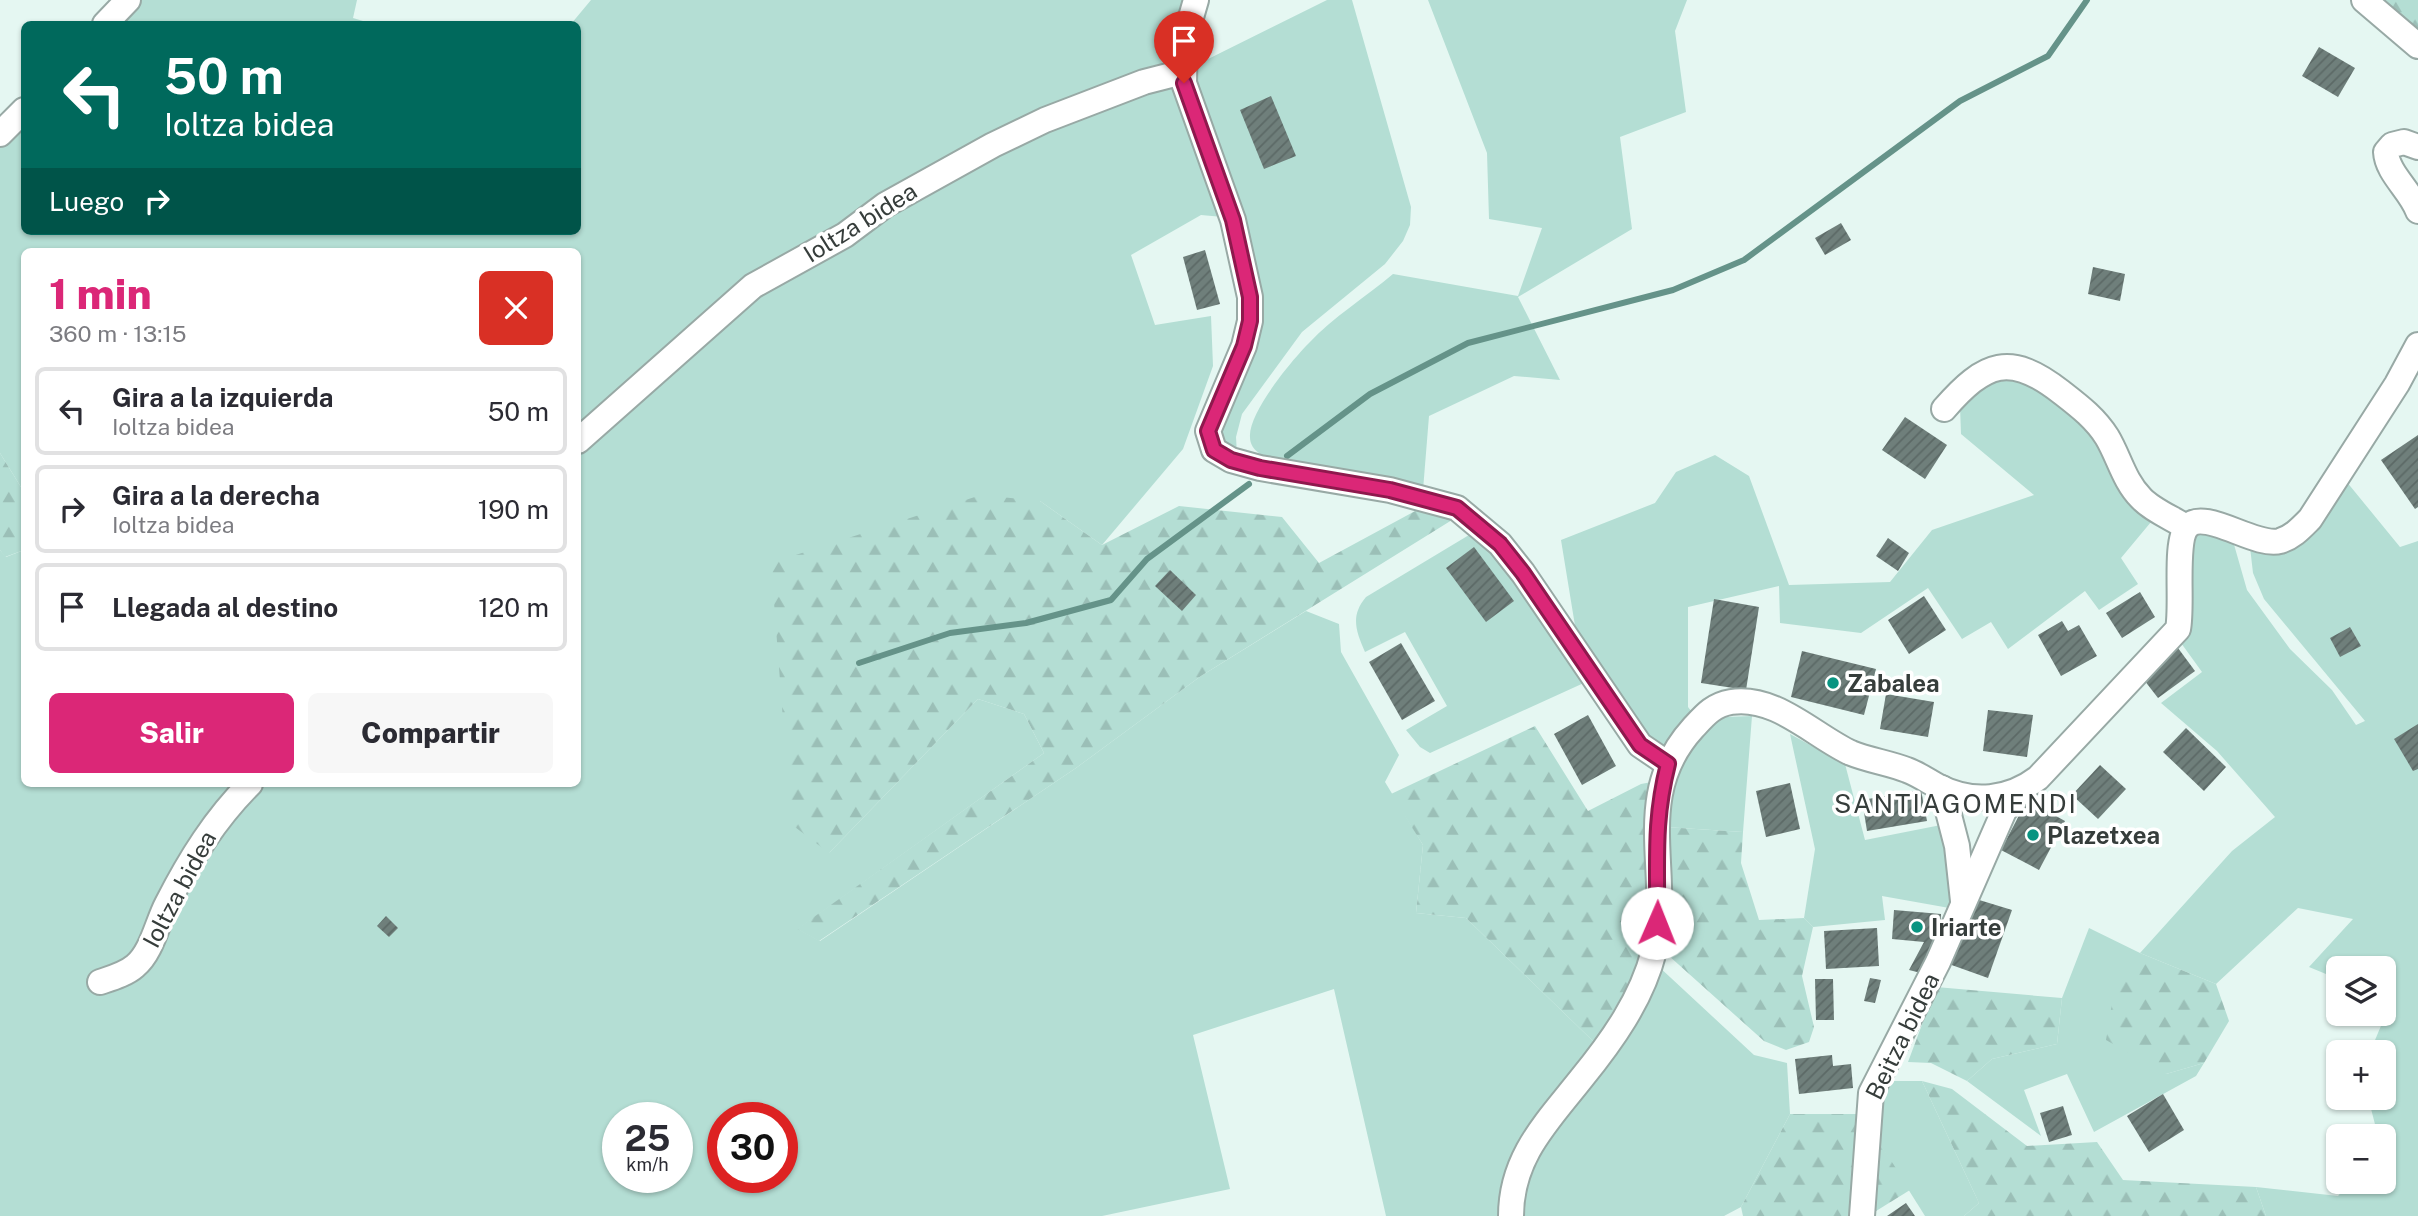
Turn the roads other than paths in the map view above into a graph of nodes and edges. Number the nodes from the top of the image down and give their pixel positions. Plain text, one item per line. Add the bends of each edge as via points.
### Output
1 (128, 0) edge
2 (1196, 0) edge
3 (2364, 0) edge
4 (108, 21) edge
5 (2418, 46) edge
6 (1183, 72) junction
7 (21, 113) edge
8 (0, 134) edge
9 (2418, 147) edge
10 (2418, 211) edge
11 (2418, 345) edge
12 (1944, 409) dead end
13 (581, 438) edge
14 (2186, 527) junction
15 (1668, 764) junction
16 (247, 787) edge
17 (1942, 788) junction
18 (2020, 792) junction
19 (1963, 902) junction
20 (100, 982) dead end
21 (1511, 1216) edge
22 (1862, 1216) edge

1 - 4 street
2 - 6 street via 1185,38
3 - 5 street
6 - 13 street, Ioltza bidea via 1045,120 885,205 845,235 753,286
6 - 15 street via 1233,220 1250,297 1244,346 1208,431 1214,450 1260,468 1390,490 1457,508 1500,544 1640,745
7 - 8 street
9 - 10 street via 2404,142 2386,152 2386,160
11 - 14 street via 2297,533 2263,541 2206,521
12 - 14 street via 1963,387 1993,368 2029,369 2095,418 2142,500
14 - 18 street, Beitza bidea via 2181,542 2178,629
15 - 17 street via 1711,708 1733,702 1759,704 1851,753 1909,770
15 - 21 street via 1658,802 1654,951 1636,999 1612,1040 1541,1126 1523,1159 1511,1191
16 - 20 street, Ioltza bidea via 223,810 201,842 144,956 135,966
17 - 18 street via 1969,797
17 - 19 street, Beitza bidea via 1957,846
18 - 19 street, Beitza bidea via 2004,811
19 - 22 street, Beitza bidea via 1938,962 1871,1093

